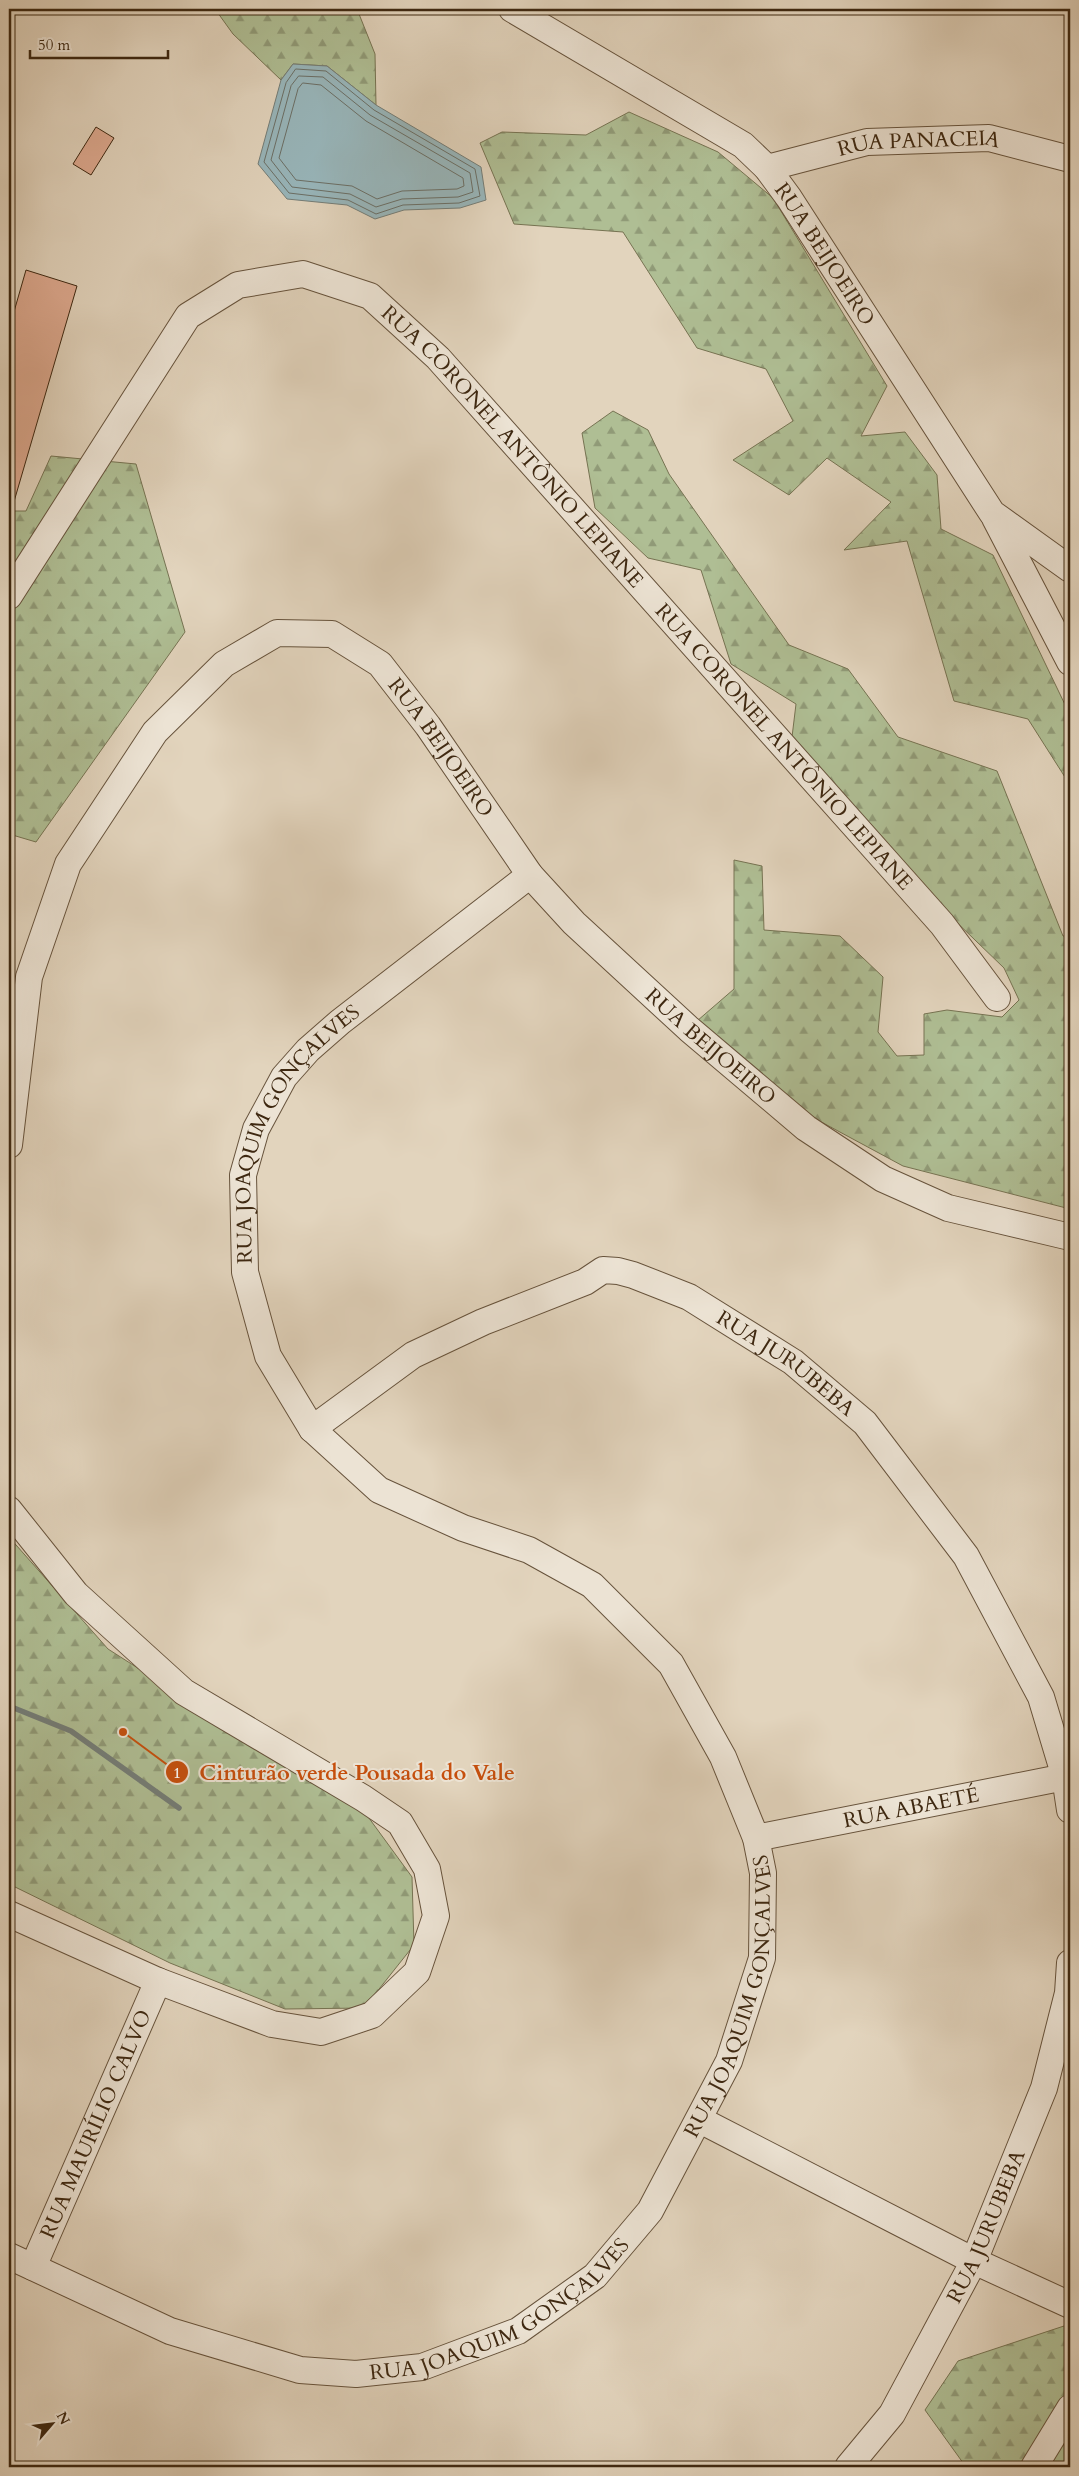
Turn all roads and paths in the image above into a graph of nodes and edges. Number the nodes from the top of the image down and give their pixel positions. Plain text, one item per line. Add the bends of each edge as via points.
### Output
1 (512, 9) edge
2 (1070, 159) edge
3 (767, 168) junction
4 (992, 513) junction
5 (1070, 569) edge
6 (9, 596) edge
7 (1067, 646) edge
8 (530, 875) junction
9 (997, 998) dead end
10 (9, 1145) edge
11 (1070, 1236) edge
12 (312, 1429) junction
13 (9, 1510) edge
14 (1065, 1777) junction
15 (1070, 1810) edge
16 (756, 1838) junction
17 (9, 1914) edge
18 (1070, 1963) edge
19 (158, 1981) junction
20 (700, 2120) junction
21 (9, 2256) edge
22 (974, 2260) junction
23 (33, 2267) junction
24 (1070, 2306) edge
25 (1070, 2408) edge
26 (848, 2467) edge
27 (1034, 2467) edge

1 - 3 street, RUA BEIJOEIRO via 743,145
2 - 3 street, RUA PANACEIA via 980,138 867,142
3 - 4 street, RUA BEIJOEIRO
4 - 5 street, RUA BEIJOEIRO
4 - 7 street
6 - 9 street, RUA CORONEL ANTÔNIO LEPIANE via 188,316 238,285 303,274 370,296 438,358 942,924
8 - 10 street, RUA BEIJOEIRO via 428,726 380,664 332,634 277,633 224,664 155,732 68,864 29,977
8 - 11 street, RUA BEIJOEIRO via 574,924 689,1029 806,1128 883,1179 948,1208
8 - 12 street, RUA JOAQUIM GONÇALVES via 308,1050 284,1077 256,1129 243,1175 245,1272 268,1356
12 - 14 street, RUA JURUBEBA via 412,1355 483,1322 585,1282 603,1270 618,1270 689,1297 793,1362 866,1423 966,1556 1040,1697
12 - 16 street, RUA JOAQUIM GONÇALVES via 379,1490 463,1528 529,1550 592,1584 671,1664 722,1757
13 - 19 street via 76,1594 184,1692 400,1822 427,1869 436,1916 418,1972 372,2015 321,2032 272,2024
14 - 15 street, RUA JURUBEBA
14 - 16 street, RUA ABAETÉ
16 - 20 street, RUA JOAQUIM GONÇALVES via 763,1873 762,1958 729,2061
17 - 19 street
18 - 22 street, RUA JURUBEBA via 1068,1993 1044,2088
19 - 23 street, RUA MAURÍLIO CALVO
20 - 22 street
20 - 23 street, RUA JOAQUIM GONÇALVES via 650,2211 595,2276 518,2331 422,2367 356,2374 300,2370 170,2331
21 - 23 street, RUA JOAQUIM GONÇALVES
22 - 24 street
22 - 26 street, RUA JURUBEBA via 892,2414
25 - 27 street

